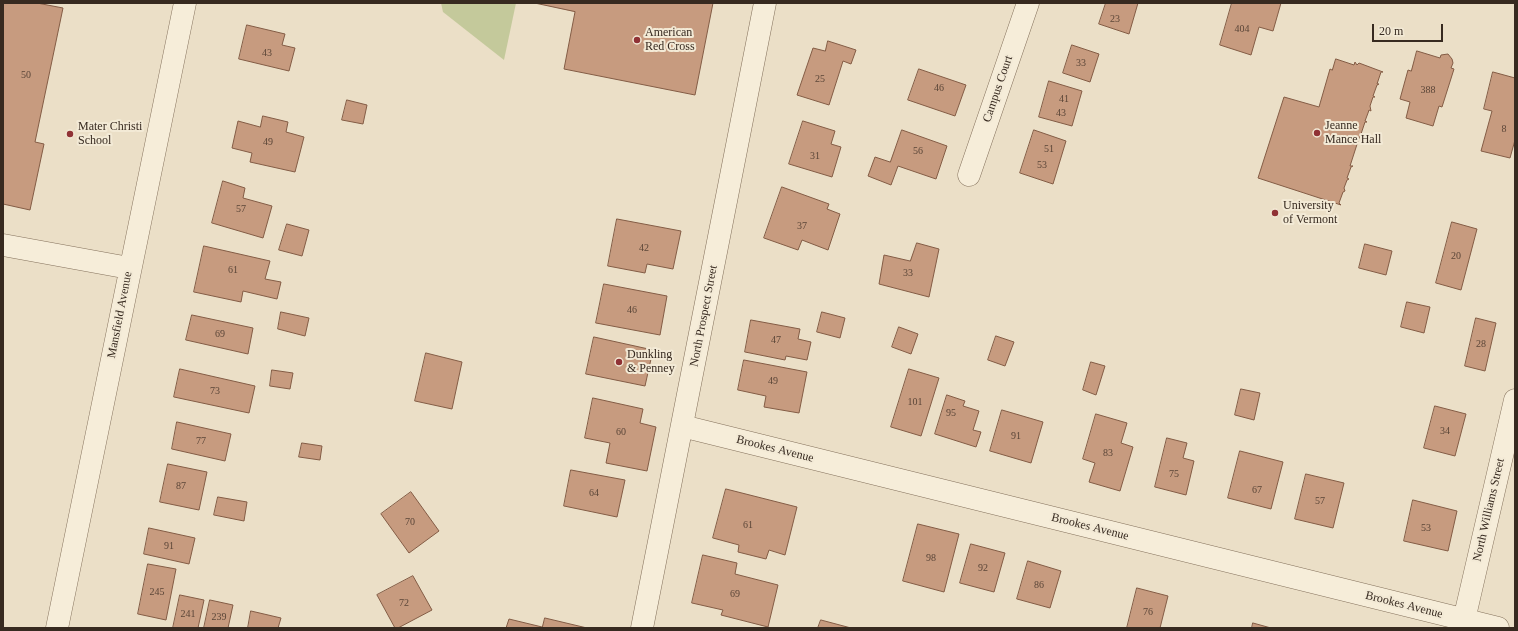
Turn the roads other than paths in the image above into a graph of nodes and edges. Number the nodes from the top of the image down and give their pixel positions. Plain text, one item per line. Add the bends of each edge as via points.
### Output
1 (185, 3) edge
2 (765, 3) edge
3 (1028, 3) edge
4 (969, 175) dead end
5 (3, 245) edge
6 (129, 268) junction
7 (1515, 400) edge
8 (682, 426) junction
9 (1464, 620) junction
10 (57, 628) edge
11 (642, 628) edge
12 (1498, 628) edge

1 - 6 street, Mansfield Avenue
2 - 8 street, North Prospect Street
3 - 4 street, Campus Court
5 - 6 street
6 - 10 street, Mansfield Avenue
7 - 9 street, North Williams Street
8 - 9 street, Brookes Avenue
8 - 11 street, North Prospect Street
9 - 12 street, Brookes Avenue

